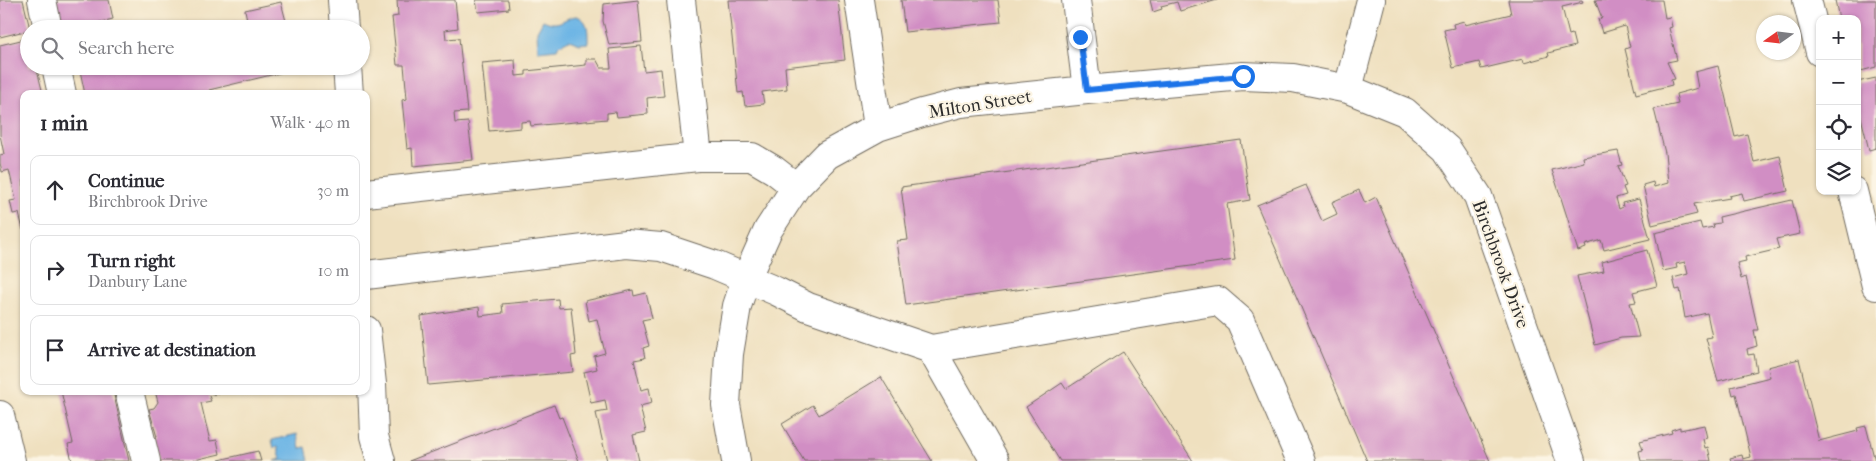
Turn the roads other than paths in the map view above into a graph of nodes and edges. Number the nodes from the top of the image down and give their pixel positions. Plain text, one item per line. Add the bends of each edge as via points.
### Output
1 (42, 0) edge
2 (342, 0) edge
3 (681, 0) edge
4 (859, 0) edge
5 (1076, 0) edge
6 (1371, 0) edge
7 (1807, 0) edge
8 (46, 20) edge
9 (343, 20) edge
10 (1816, 36) edge
11 (58, 75) edge
12 (348, 75) edge
13 (1348, 89) junction
14 (61, 90) edge
15 (349, 90) edge
16 (1087, 90) junction
17 (878, 127) junction
18 (698, 157) junction
19 (796, 187) junction
20 (370, 193) edge
21 (1854, 195) edge
22 (370, 275) edge
23 (746, 279) junction
24 (1876, 286) edge
25 (931, 349) junction
26 (370, 366) edge
27 (130, 395) edge
28 (0, 415) edge
29 (11, 461) edge
30 (146, 461) edge
31 (381, 461) edge
32 (736, 461) edge
33 (995, 461) edge
34 (1301, 461) edge
35 (1571, 461) edge

1 - 8 street
2 - 9 street
3 - 18 street
4 - 17 street
5 - 16 street
6 - 13 street
7 - 10 street
11 - 14 street
12 - 15 street
13 - 16 street, Birchbrook Drive via 1293,78 1243,76
13 - 35 street, Birchbrook Drive via 1405,112 1447,149 1478,196
16 - 17 street, Milton Street via 961,104
17 - 19 street, Milton Street via 827,156
18 - 19 street via 752,157
18 - 20 street
19 - 23 street, Milton Street via 768,230
21 - 24 street
22 - 23 street via 626,244 661,247
23 - 25 street via 808,307
23 - 32 street, Milton Street via 737,306 729,354 726,405
25 - 33 street
25 - 34 street via 1218,301 1240,320
26 - 31 street via 374,436
27 - 30 street
28 - 29 street

